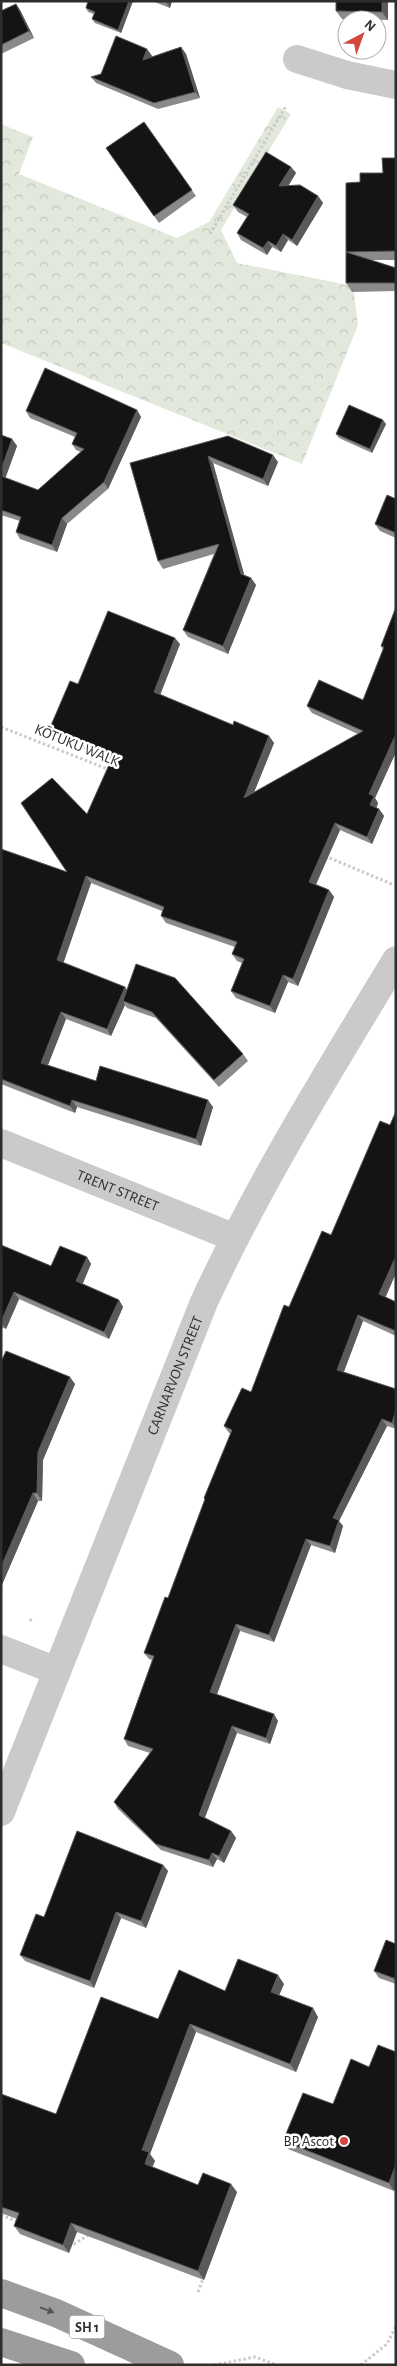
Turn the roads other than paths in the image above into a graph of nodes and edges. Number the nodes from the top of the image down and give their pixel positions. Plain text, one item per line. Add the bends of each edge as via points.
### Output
1 (297, 59) dead end
2 (396, 85) edge
3 (396, 960) edge
4 (1, 1143) edge
5 (234, 1238) junction
6 (1, 1648) edge
7 (57, 1671) junction
8 (1, 1812) edge
9 (1, 2293) edge
10 (1, 2342) edge
11 (72, 2365) edge
12 (170, 2365) edge

1 - 2 street via 347,75
3 - 5 street, CARNARVON STREET via 305,1111
4 - 5 street, TRENT STREET
5 - 7 street, CARNARVON STREET via 204,1302
6 - 7 street
7 - 8 street, CARNARVON STREET
9 -> 12 highway, SH 1 via 56,2313
10 - 11 highway

